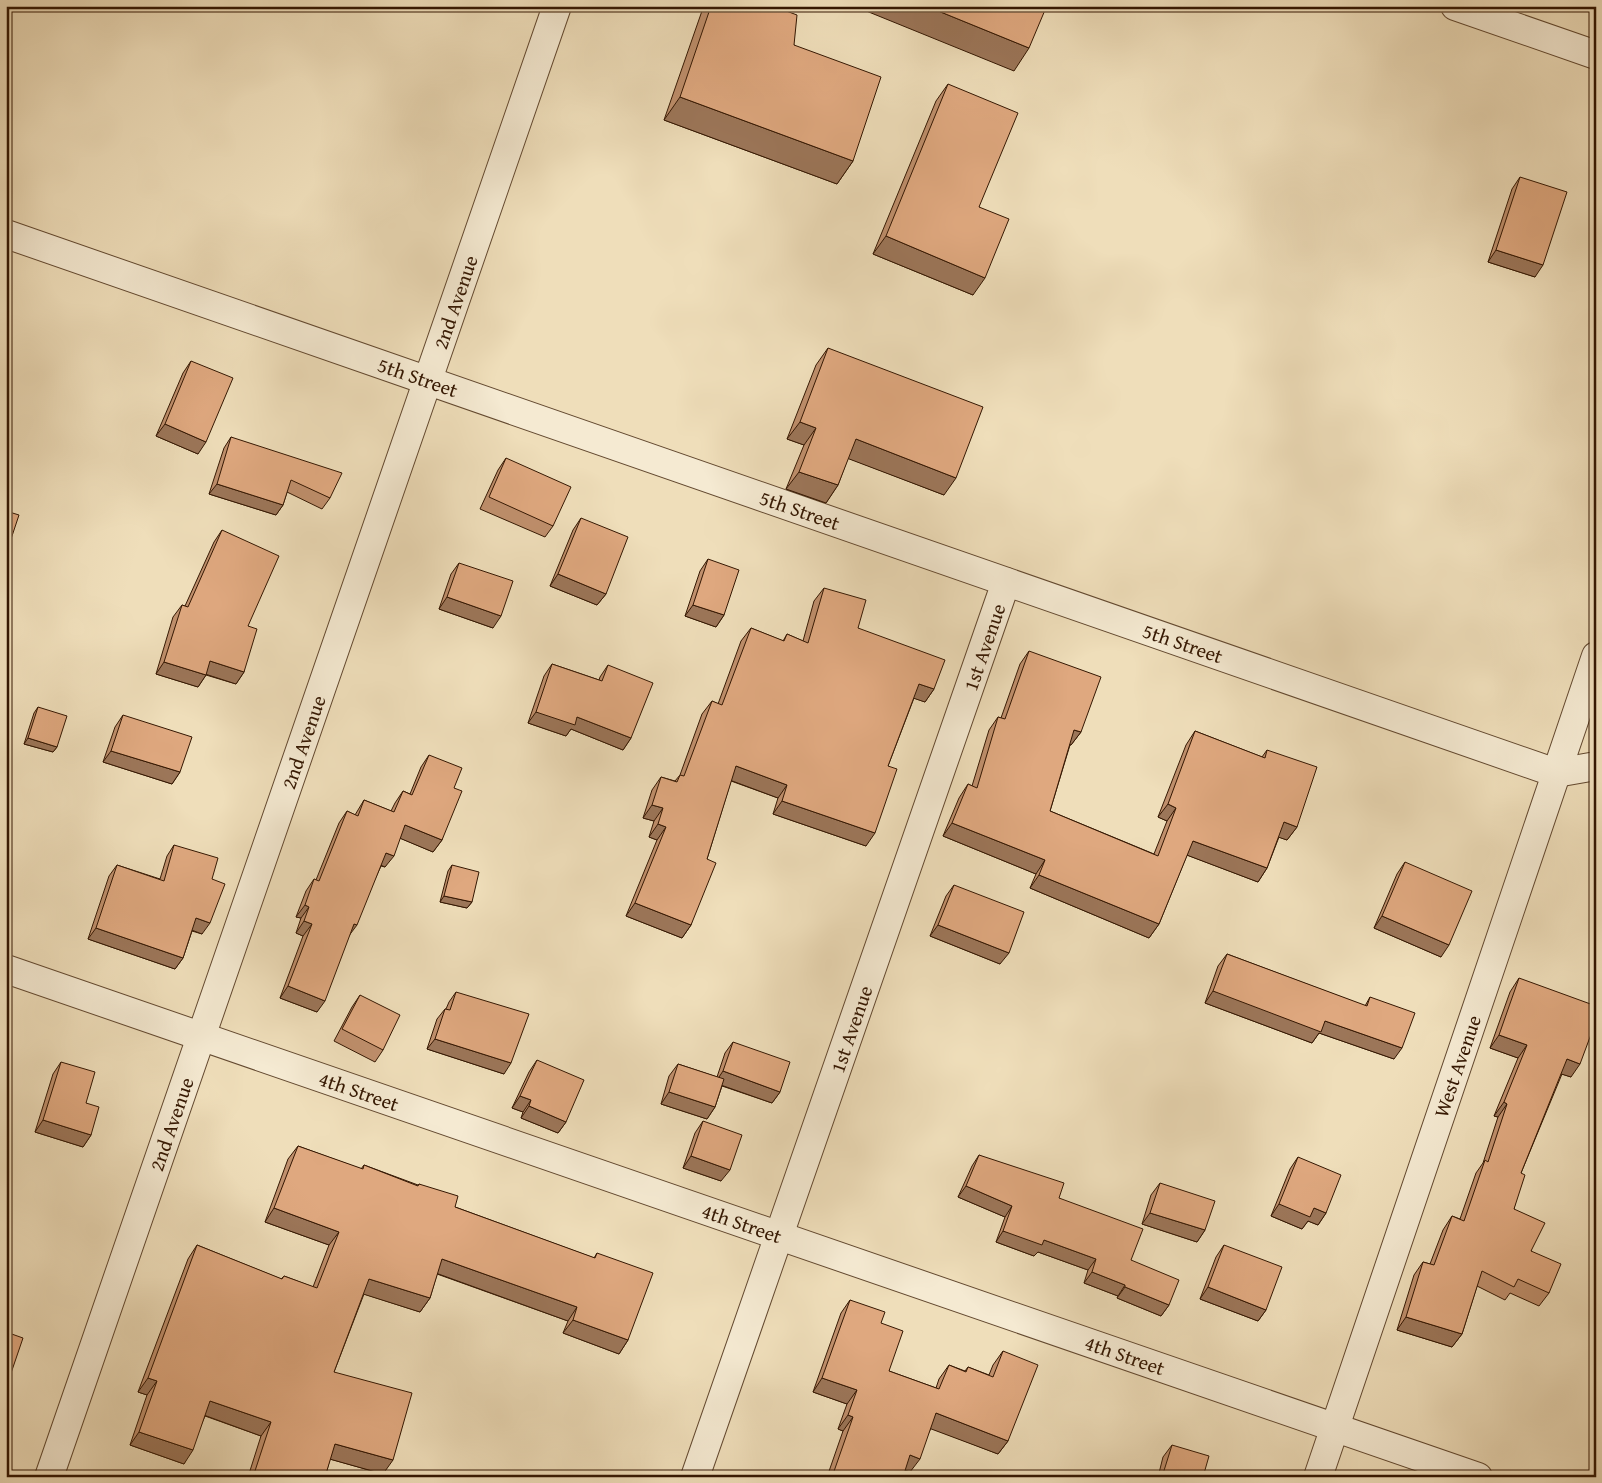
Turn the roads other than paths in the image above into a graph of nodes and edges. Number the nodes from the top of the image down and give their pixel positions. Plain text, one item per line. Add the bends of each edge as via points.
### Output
1 (557, 6) edge
2 (1455, 6) edge
3 (1596, 55) edge
4 (6, 234) edge
5 (428, 381) junction
6 (1006, 582) junction
7 (1596, 656) edge
8 (1596, 766) edge
9 (1556, 773) junction
10 (6, 969) edge
11 (201, 1036) junction
12 (779, 1235) junction
13 (1335, 1427) junction
14 (48, 1477) edge
15 (695, 1477) edge
16 (1318, 1477) edge
17 (1478, 1477) edge

1 - 5 street, 2nd Avenue
2 - 3 street
4 - 5 street, 5th Street
5 - 6 street, 5th Street
5 - 11 street, 2nd Avenue
6 - 9 street, 5th Street
6 - 12 street, 1st Avenue
7 - 9 street, West Avenue
8 - 9 street, 5th Street
9 - 13 street, West Avenue
10 - 11 street, 4th Street
11 - 12 street, 4th Street
11 - 14 street, 2nd Avenue
12 - 13 street, 4th Street
12 - 15 street, 1st Avenue
13 - 16 street, West Avenue
13 - 17 street, 4th Street

